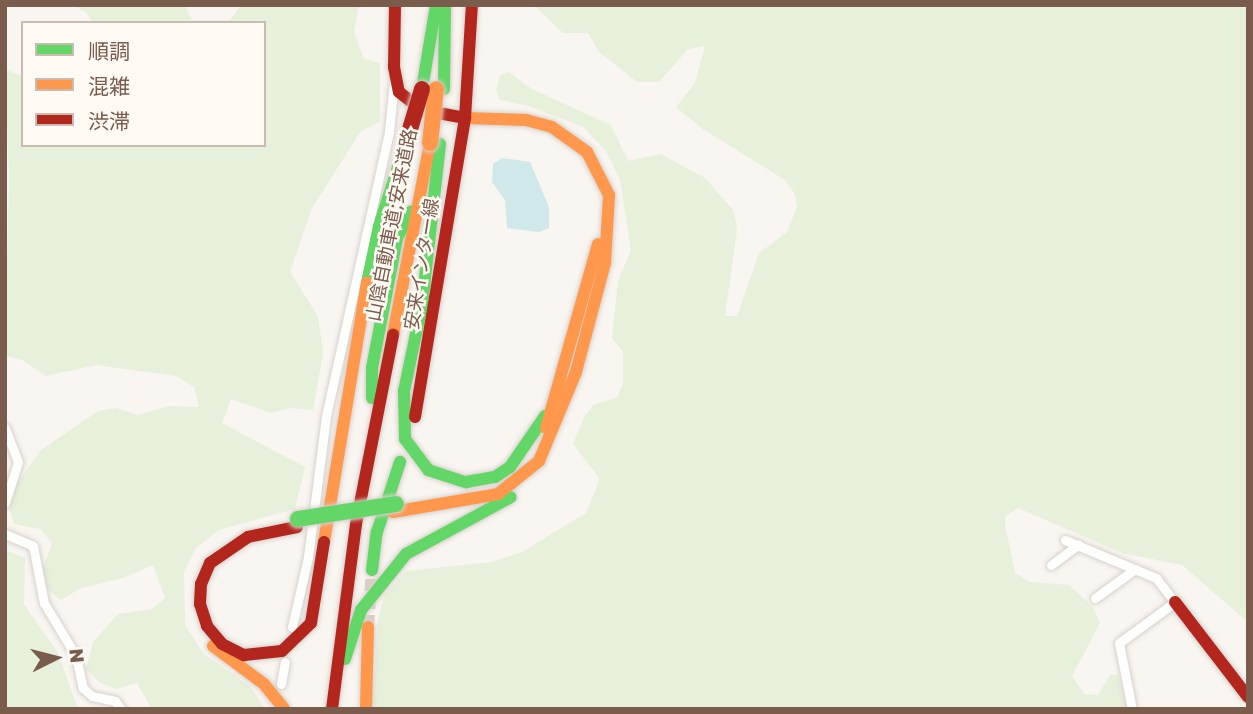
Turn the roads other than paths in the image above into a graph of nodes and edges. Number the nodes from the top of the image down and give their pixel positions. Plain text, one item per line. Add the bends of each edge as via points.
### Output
1 (395, 5) edge
2 (441, 5) edge
3 (472, 5) edge
4 (395, 80) junction
5 (433, 89) junction
6 (465, 118) junction
7 (432, 143) junction
8 (568, 372) junction
9 (415, 417) dead end
10 (5, 428) edge
11 (400, 461) dead end
12 (5, 503) edge
13 (298, 523) junction
14 (5, 534) edge
15 (1065, 540) dead end
16 (1078, 545) junction
17 (1051, 565) dead end
18 (1135, 569) junction
19 (372, 570) tunnel mouth
20 (1095, 598) dead end
21 (1175, 602) junction
22 (292, 627) dead end
23 (368, 627) tunnel mouth
24 (285, 662) dead end
25 (281, 684) dead end
26 (1248, 697) edge
27 (332, 704) edge
28 (121, 709) edge
29 (284, 709) edge
30 (366, 709) edge
31 (1132, 709) edge

1 - 4 main road
2 - 5 main road
3 - 6 main road, 安来インター線
4 - 6 main road via 410,105
4 - 22 street via 389,131 326,416 309,557
5 - 7 main road
5 - 13 main road, bridge via 408,136 379,226 360,314 311,622 282,651 244,655 222,644 207,626 200,604 201,584 210,563 248,537
6 - 8 main road via 526,120 552,127 587,152 600,172 609,195 609,240
6 - 9 main road, 安来インター線
7 - 8 main road via 422,304 403,404 405,439 414,455 428,470 447,479 466,482 495,477 523,454
7 - 27 main road, 山陰自動車道;安来道路 via 415,212 397,238 382,311 372,368 374,419
8 - 13 main road via 551,439 518,482 474,500
8 - 27 main road via 559,442 545,468 503,501 430,537 385,574 352,630 342,681
10 - 12 street via 18,462
11 - 19 main road via 377,532
13 - 29 main road via 263,525 225,540 200,566 192,585 195,618 204,636 264,684
14 - 28 street via 33,546 44,603 76,656 83,688 92,696 115,701
15 - 16 street
16 - 17 street
16 - 18 street
18 - 20 street
18 - 21 street via 1156,578
21 - 26 main road
21 - 31 street via 1119,643
23 - 30 main road
24 - 25 street

